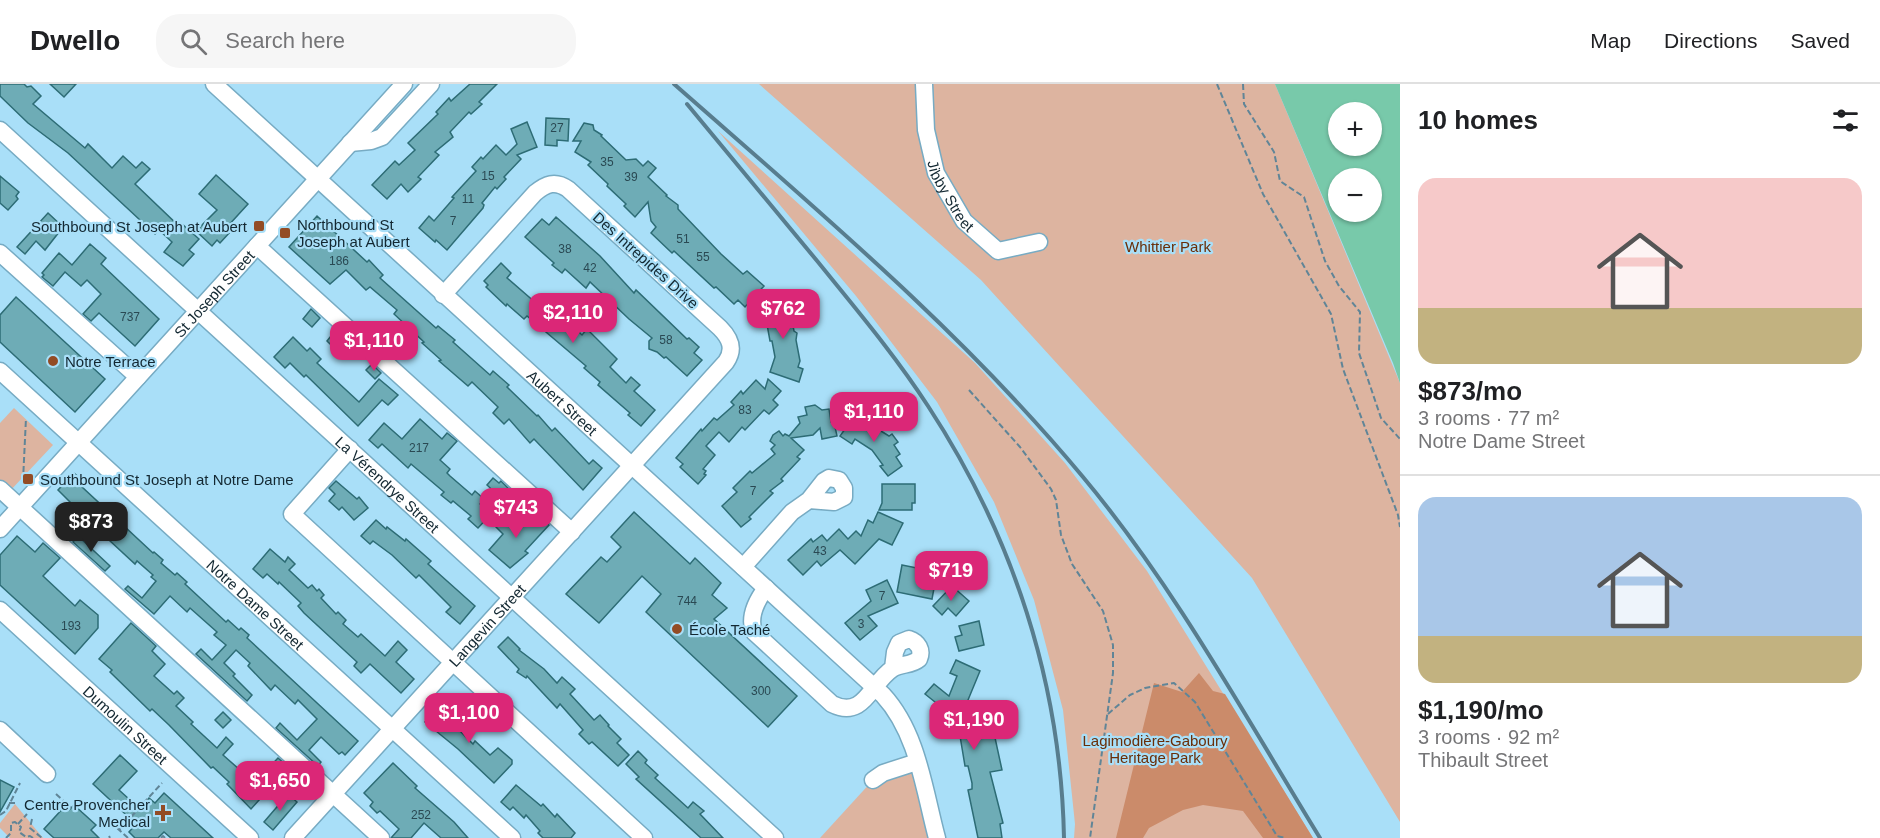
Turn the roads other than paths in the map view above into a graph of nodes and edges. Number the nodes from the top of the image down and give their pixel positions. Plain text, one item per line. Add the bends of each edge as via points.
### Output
1 (214, 84) edge
2 (404, 84) edge
3 (431, 84) edge
4 (924, 84) edge
5 (0, 130) edge
6 (350, 143) junction
7 (318, 179) junction
8 (1039, 242) dead end
9 (257, 246) junction
10 (0, 253) edge
11 (443, 295) junction
12 (198, 311) junction
13 (0, 371) edge
14 (138, 377) junction
15 (78, 443) junction
16 (350, 449) junction
17 (632, 466) junction
18 (0, 489) edge
19 (809, 500) dead end
20 (20, 508) junction
21 (0, 529) edge
22 (572, 532) junction
23 (743, 567) junction
24 (766, 588) junction
25 (512, 597) junction
26 (0, 610) edge
27 (452, 663) junction
28 (893, 668) dead end
29 (875, 687) junction
30 (392, 729) junction
31 (0, 730) edge
32 (917, 762) junction
33 (47, 774) dead end
34 (873, 780) dead end
35 (333, 794) junction
36 (250, 838) edge
37 (293, 838) edge
38 (381, 838) edge
39 (512, 838) edge
40 (644, 838) edge
41 (775, 838) edge
42 (937, 838) edge

1 - 7 street, Aubert Street
2 - 6 street, St Joseph Street
3 - 6 street via 382,137
4 - 8 street, Jibby Street via 926,130 936,173 964,221 998,251
5 - 12 street, La Vérendrye Street
6 - 7 street, St Joseph Street
7 - 9 street, St Joseph Street
7 - 11 street, Aubert Street
9 - 12 street, St Joseph Street
9 - 22 street
10 - 14 street
11 - 17 street, Aubert Street
11 - 17 street, Des Intrepides Drive via 541,189 551,183 568,189 720,328 731,347 726,362
12 - 14 street, St Joseph Street
12 - 16 street, La Vérendrye Street
13 - 15 street, Notre Dame Street
14 - 15 street, St Joseph Street
15 - 20 street, St Joseph Street
15 - 30 street, Notre Dame Street
16 - 25 street, La Vérendrye Street
16 - 27 street via 292,514
17 - 22 street, Langevin Street
17 - 23 street, Aubert Street
18 - 20 street
19 - 23 street via 792,512
20 - 21 street, St Joseph Street
20 - 35 street
22 - 25 street, Langevin Street
23 - 24 street, Aubert Street
24 - 29 street, Aubert Street
24 - 29 street via 756,602 754,632 832,704 850,709
25 - 27 street, Langevin Street
25 - 41 street, La Vérendrye Street
26 - 36 street, Dumoulin Street
27 - 30 street, Langevin Street
27 - 40 street
28 - 29 street
29 - 32 street, Aubert Street via 905,726
30 - 35 street, Langevin Street
30 - 39 street, Notre Dame Street
31 - 33 street
32 - 34 street
32 - 42 street, Aubert Street
35 - 37 street, Langevin Street
35 - 38 street

